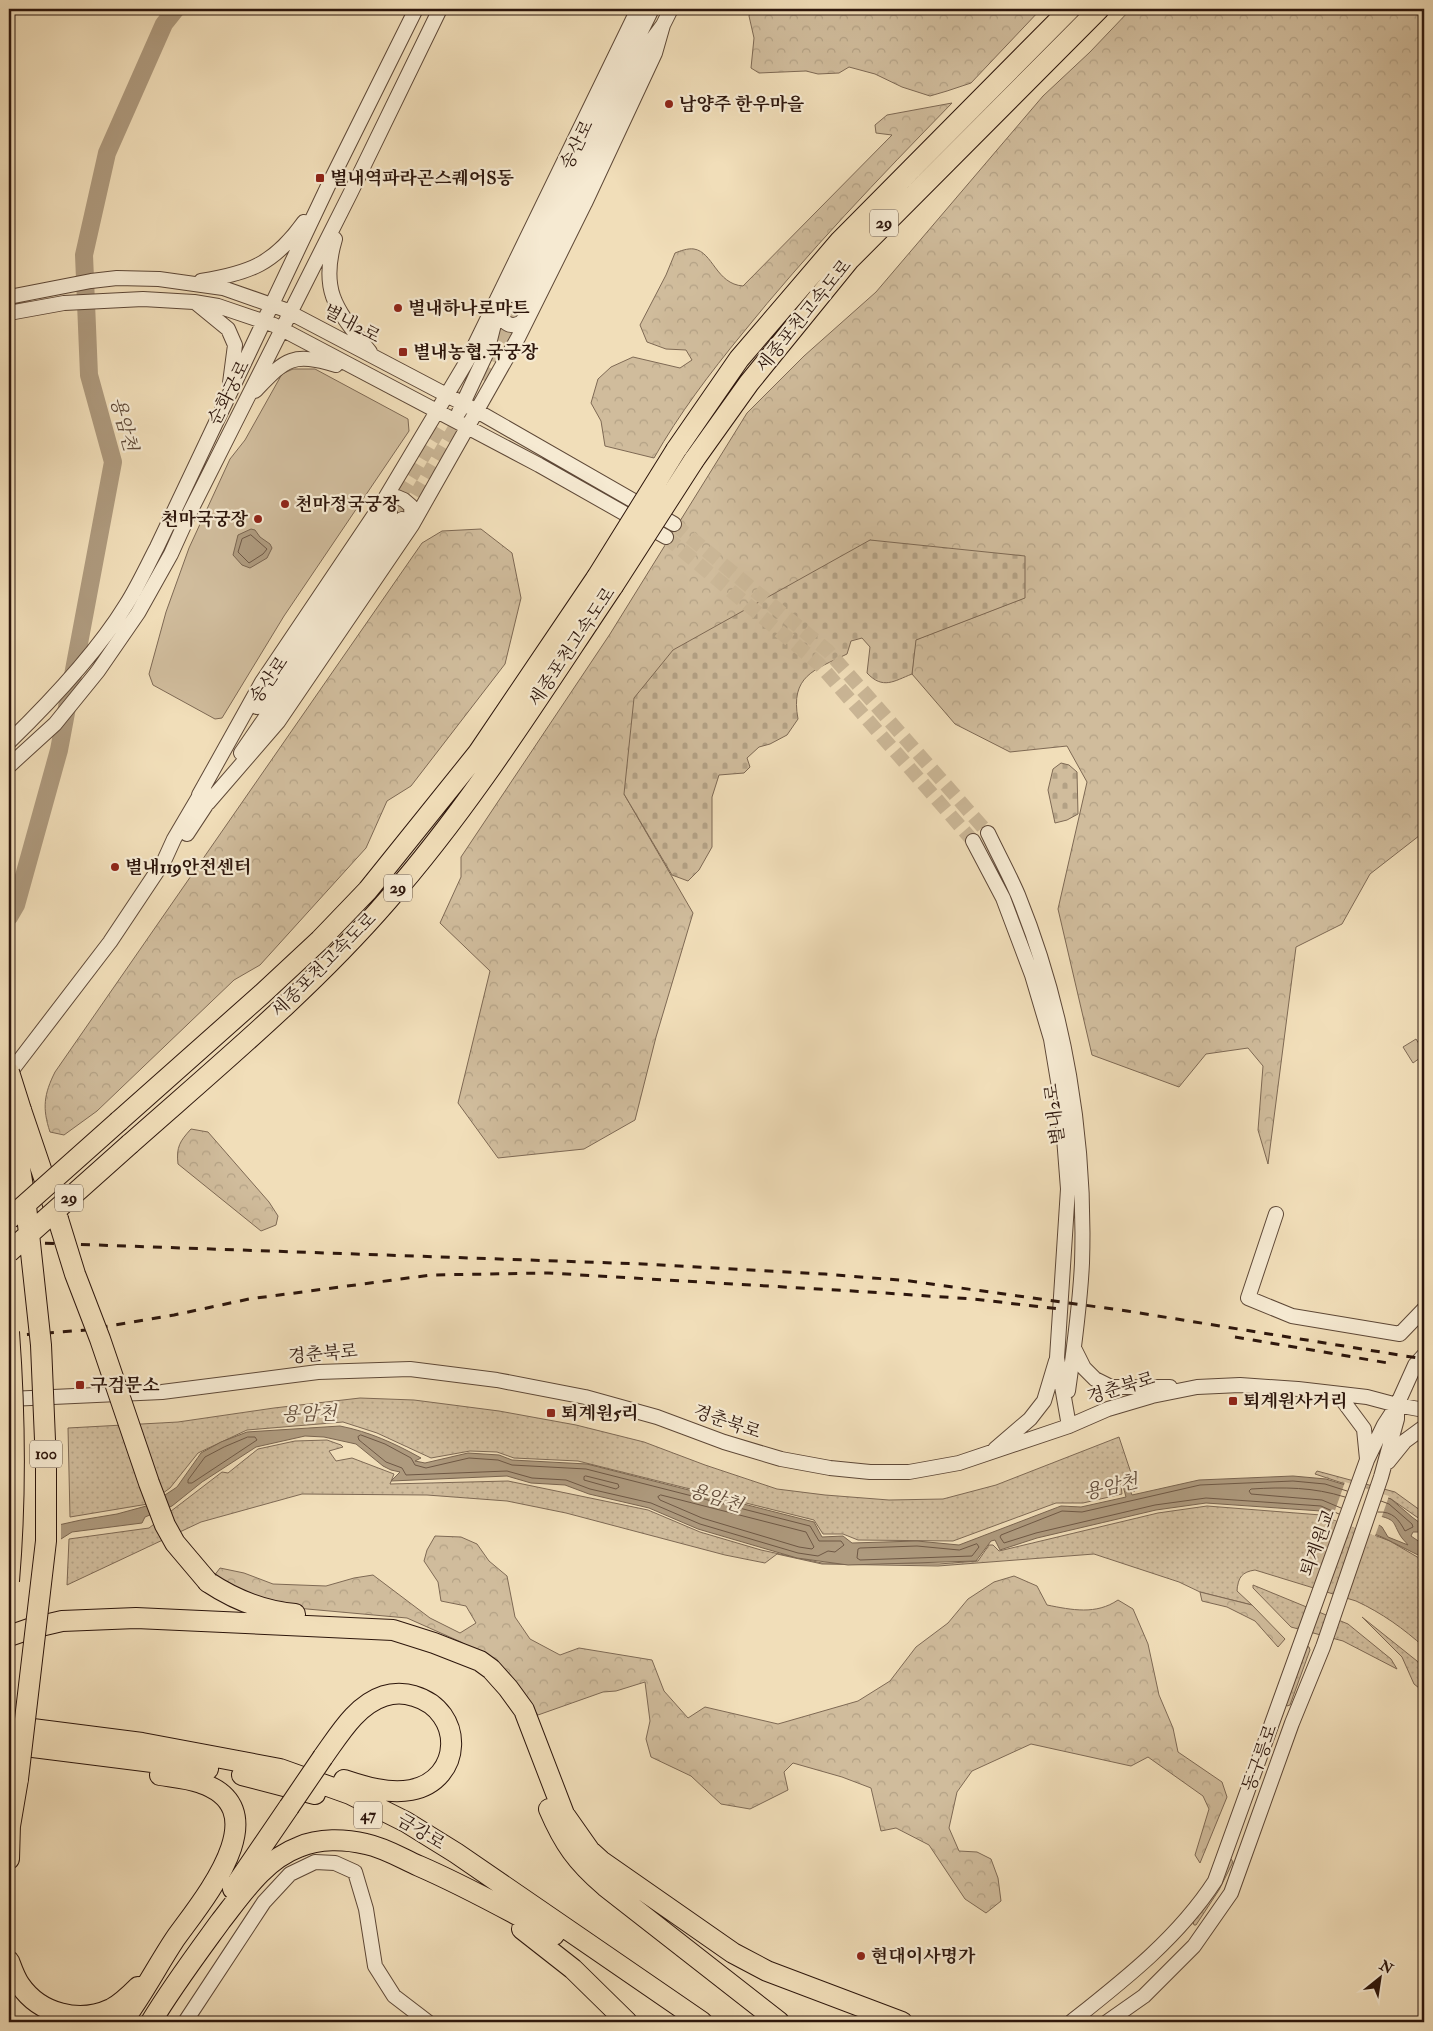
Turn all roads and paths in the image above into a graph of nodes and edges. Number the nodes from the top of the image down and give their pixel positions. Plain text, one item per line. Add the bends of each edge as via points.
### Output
1 (416, 9) edge
2 (440, 9) edge
3 (638, 9) edge
4 (652, 9) edge
5 (671, 9) edge
6 (1070, 9) edge
7 (1099, 9) edge
8 (663, 25) junction
9 (324, 196) junction
10 (345, 204) junction
11 (187, 283) junction
12 (15, 296) edge
13 (508, 300) junction
14 (194, 302) junction
15 (272, 305) junction
16 (9, 313) edge
17 (290, 313) junction
18 (530, 313) junction
19 (264, 321) junction
20 (282, 329) junction
21 (373, 356) junction
22 (360, 372) junction
23 (229, 395) junction
24 (447, 395) junction
25 (246, 400) junction
26 (463, 404) junction
27 (477, 411) junction
28 (437, 413) junction
29 (454, 422) junction
30 (468, 428) junction
31 (396, 515) junction
32 (674, 524) tunnel mouth
33 (666, 537) tunnel mouth
34 (605, 582) junction
35 (9, 742) edge
36 (9, 766) edge
37 (203, 799) junction
38 (988, 833) tunnel mouth
39 (973, 841) tunnel mouth
40 (9, 1073) edge
41 (14, 1108) edge
42 (1276, 1214) dead end
43 (9, 1219) edge
44 (9, 1252) edge
45 (1424, 1309) edge
46 (9, 1332) edge
47 (1074, 1348) junction
48 (1424, 1355) edge
49 (1057, 1358) junction
50 (1197, 1387) junction
51 (1338, 1394) junction
52 (9, 1399) edge
53 (1066, 1404) junction
54 (1397, 1405) junction
55 (1424, 1410) edge
56 (1069, 1426) junction
57 (1424, 1427) edge
58 (1389, 1428) junction
59 (989, 1454) junction
60 (1368, 1460) junction
61 (1385, 1466) junction
62 (9, 1581) edge
63 (393, 1630) junction
64 (9, 1636) edge
65 (1304, 1639) joint
66 (434, 1643) junction
67 (9, 1726) edge
68 (142, 1743) junction
69 (9, 1744) edge
70 (9, 1756) edge
71 (10, 1828) edge
72 (9, 1859) edge
73 (446, 1877) junction
74 (554, 1935) junction
75 (196, 1954) junction
76 (9, 1961) edge
77 (156, 1968) junction
78 (168, 1994) junction
79 (676, 2016) edge
80 (772, 2017) edge
81 (122, 2022) edge
82 (142, 2022) edge
83 (152, 2022) edge
84 (185, 2022) edge
85 (428, 2022) edge
86 (627, 2022) edge
87 (702, 2022) edge
88 (713, 2022) edge
89 (902, 2022) edge
90 (1071, 2022) edge
91 (1107, 2022) edge

1 - 9 street, 순화궁로
2 - 10 street, 순화궁로
3 - 13 street
4 - 13 street, 송산로
5 - 8 street, 송산로
6 - 34 highway, 세종포천고속도로 / 29, bridge via 834,248 740,359 676,450
7 - 34 highway, 세종포천고속도로 / 29, bridge via 849,260 749,383
8 - 13 street, 송산로 via 646,48
8 - 18 street via 655,53
9 - 11 street via 294,237 275,256 253,269
9 - 15 street, 순화궁로
10 - 17 street, 순화궁로
10 - 21 street via 330,255 328,281 336,306
11 - 12 street, 별내2로 via 117,278
11 - 15 street, 별내2로 via 223,288
13 - 18 street via 499,317 505,322 520,324
13 - 24 street
13 - 26 street
14 - 16 street via 93,300
14 - 19 street
14 - 23 street via 228,329 235,345
15 - 17 street, 별내2로
15 - 19 street, 순화궁로
17 - 20 street, 순화궁로
17 - 21 street, 별내2로
18 - 27 street
19 - 20 street
19 - 23 street, 순화궁로
20 - 22 street
20 - 25 street, 순화궁로
21 - 24 street, 별내2로
22 - 25 street via 310,357 292,359
22 - 28 street
23 - 35 street, 순화궁로 via 126,606 42,711
24 - 26 street, 별내2로
24 - 28 street
25 - 36 street, 순화궁로 via 171,554 138,613 98,671 55,724
26 - 27 street, 별내2로
26 - 29 street
27 - 30 street
27 - 32 street, 별내2로
28 - 29 street
28 - 31 street
29 - 30 street
30 - 31 street
30 - 33 street
31 - 37 street via 262,682
31 - 37 street via 278,722
34 - 43 highway, 세종포천고속도로 / 29, bridge via 478,753 368,890 262,994
34 - 44 highway, 세종포천고속도로 / 29, bridge via 454,821 389,899 273,1016
37 - 40 street via 110,942
38 - 47 street, 별내2로 via 1018,894 1045,972 1073,1098 1082,1192 1082,1264
39 - 49 street, 별내2로 via 1003,898 1032,975 1051,1039 1061,1099 1068,1189
40 - 41 highway, bridge
41 - 63 highway, bridge via 58,1219 149,1483 175,1543 208,1582 249,1605
41 - 71 highway, 100, bridge via 41,1345 46,1541
42 - 45 street via 1248,1298 1292,1316 1400,1334
46 - 62 highway, 100, bridge via 14,1462
47 - 50 street via 1094,1379 1110,1387
47 - 53 street, 별내2로
48 - 54 street via 1415,1365
49 - 53 street, 별내2로
49 - 59 street via 1044,1401 1030,1418
50 - 51 street, 경춘북로 via 1240,1385
50 - 56 street, 경춘북로 via 1108,1409
51 - 54 street, 경춘북로 via 1368,1397
51 - 60 street via 1364,1429
52 - 59 street, 경춘북로 via 162,1392 318,1372 410,1369 497,1380 585,1397 657,1417 781,1459 830,1468 909,1472
53 - 56 street, 별내2로
54 - 55 street, 경춘북로
54 - 58 street
56 - 59 street, 경춘북로
57 - 61 street via 1405,1441
58 - 60 street, 퇴계원교
58 - 61 street, 동구릉로
60 - 65 street, 퇴계원교
61 - 91 street, 동구릉로 via 1323,1647 1231,1893 1194,1946 1144,1996
63 - 64 highway via 106,1618 62,1621
63 - 66 highway
65 - 90 street, 동구릉로 via 1215,1881 1178,1930
66 - 80 highway via 472,1666 501,1698 515,1720 561,1836 584,1868
66 - 89 highway via 480,1661 508,1688 524,1710 564,1814 601,1861 733,1953 767,1971
67 - 68 highway, 금강로 / 47
68 - 75 highway, bridge via 239,1751 302,1766 376,1789 401,1791 424,1787 440,1773 449,1758 452,1737 446,1719 432,1703 409,1694 384,1696 360,1711 323,1757 289,1807 227,1896
68 - 79 highway, 금강로 / 47 via 280,1769 375,1805 464,1858
69 - 74 highway, 금강로 / 47 via 205,1768 266,1780 313,1794 357,1810 399,1832
70 - 77 highway via 183,1779 210,1787 230,1806 236,1821 236,1833 228,1858
71 - 72 highway
73 - 74 highway
73 - 75 highway via 367,1844 322,1841 299,1847 262,1872
73 - 86 highway via 573,1969
74 - 79 highway, 금강로 / 47
75 - 78 highway
76 - 77 highway via 20,1985 41,2006 53,2012 80,2016 119,2004
77 - 81 highway
78 - 82 highway
78 - 83 highway
79 - 87 highway, 금강로 / 47
79 - 88 highway
84 - 85 street via 264,1902 290,1874 315,1862 335,1863 355,1872 366,1909 375,1966 394,1996

